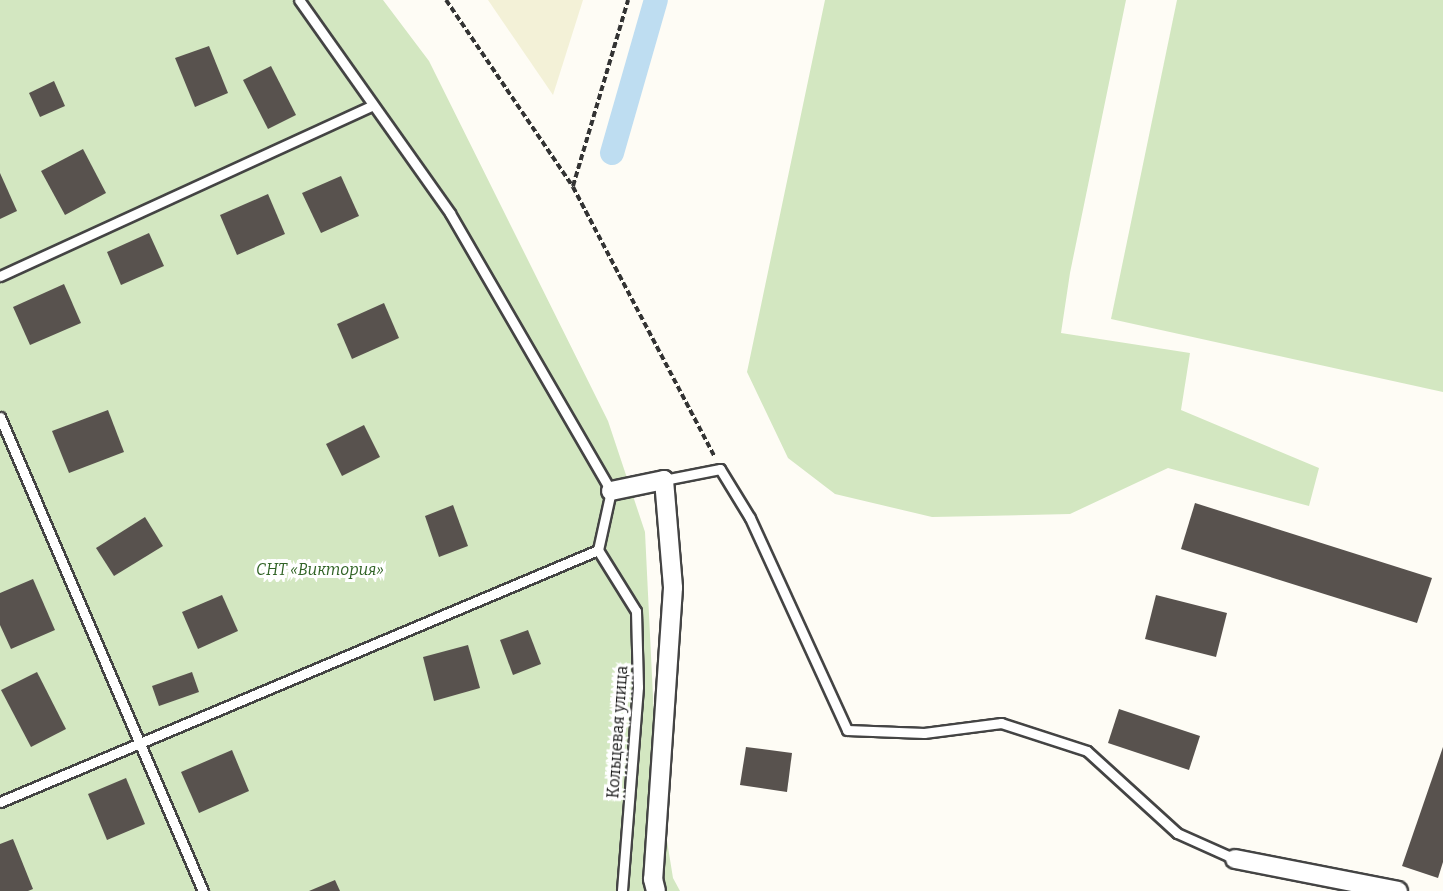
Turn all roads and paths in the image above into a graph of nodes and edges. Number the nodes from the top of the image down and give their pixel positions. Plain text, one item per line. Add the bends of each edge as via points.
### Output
1 (299, 0) edge
2 (446, 0) edge
3 (628, 0) edge
4 (374, 105) junction
5 (573, 187) junction
6 (0, 276) edge
7 (0, 417) edge
8 (720, 469) junction
9 (664, 480) junction
10 (611, 491) junction
11 (598, 550) junction
12 (140, 742) junction
13 (0, 802) edge
14 (1235, 859) joint
15 (203, 891) edge
16 (622, 891) edge
17 (656, 891) edge
18 (1398, 891) edge

1 - 4 lane
2 - 5 path
3 - 5 path
4 - 6 lane
4 - 10 lane via 450,213
5 - 8 path
7 - 12 lane
8 - 9 lane
8 - 14 lane via 750,518 847,730 924,733 1001,723 1087,751 1177,833
9 - 10 street
9 - 17 street via 673,588 653,879
10 - 11 lane
11 - 12 lane
11 - 16 lane, Кольцевая улица via 636,611 638,687
12 - 13 lane
12 - 15 lane
14 - 18 street

